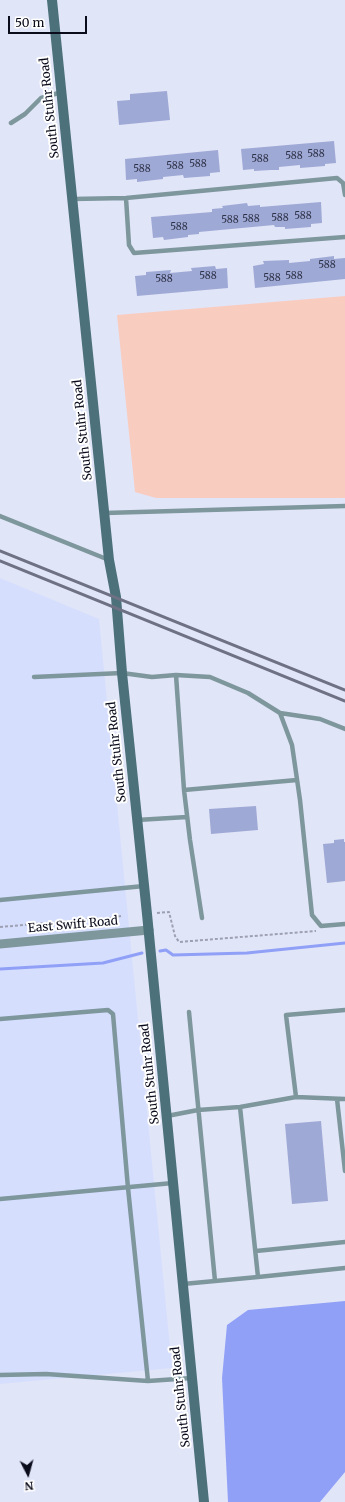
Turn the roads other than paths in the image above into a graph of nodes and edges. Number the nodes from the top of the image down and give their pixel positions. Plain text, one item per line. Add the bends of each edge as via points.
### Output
1 (52, 0) edge
2 (62, 92) junction
3 (11, 123) dead end
4 (345, 195) edge
5 (126, 198) junction
6 (73, 199) junction
7 (345, 237) edge
8 (345, 506) edge
9 (105, 513) junction
10 (0, 516) edge
11 (109, 560) junction
12 (122, 673) junction
13 (176, 675) junction
14 (34, 677) dead end
15 (280, 713) junction
16 (345, 729) edge
17 (297, 780) junction
18 (184, 790) junction
19 (187, 817) junction
20 (137, 820) junction
21 (144, 886) junction
22 (0, 900) edge
23 (202, 918) dead end
24 (345, 924) edge
25 (149, 930) junction
26 (0, 944) edge
27 (345, 1010) edge
28 (189, 1012) dead end
29 (0, 1020) edge
30 (296, 1096) junction
31 (337, 1099) junction
32 (345, 1099) edge
33 (240, 1107) junction
34 (198, 1110) junction
35 (167, 1116) junction
36 (345, 1171) edge
37 (173, 1184) junction
38 (128, 1188) junction
39 (0, 1199) edge
40 (345, 1242) edge
41 (256, 1251) junction
42 (345, 1268) edge
43 (258, 1277) junction
44 (215, 1281) junction
45 (182, 1284) junction
46 (0, 1375) edge
47 (192, 1378) junction
48 (148, 1381) junction
49 (204, 1502) edge

1 - 2 main road, South Stuhr Road
2 - 3 lane via 41,98 26,114
2 - 6 main road, South Stuhr Road
4 - 5 lane via 344,183 337,178
5 - 6 lane
5 - 7 lane via 129,245 134,253
6 - 9 main road, South Stuhr Road
8 - 9 lane
9 - 11 main road, South Stuhr Road
10 - 11 lane
11 - 12 main road, South Stuhr Road via 116,597
12 - 13 lane via 152,677
12 - 14 lane
12 - 20 main road, South Stuhr Road
13 - 15 lane via 210,676 248,693
13 - 18 lane
15 - 16 lane via 320,719
15 - 17 lane via 292,745
17 - 18 lane
17 - 24 lane via 312,915 321,926
18 - 19 lane
19 - 20 lane
19 - 23 lane
20 - 21 main road, South Stuhr Road
21 - 22 lane
21 - 25 main road, South Stuhr Road
25 - 26 street, East Swift Road
25 - 35 main road, South Stuhr Road
27 - 30 lane via 286,1015
28 - 34 lane
29 - 38 lane via 108,1010 113,1014
30 - 31 lane
30 - 33 lane
31 - 32 lane
31 - 36 lane
33 - 34 lane
33 - 41 lane
34 - 35 lane
34 - 44 lane
35 - 37 main road, South Stuhr Road
37 - 38 lane
37 - 45 main road, South Stuhr Road
38 - 39 lane
38 - 48 lane
40 - 41 lane
41 - 43 lane
42 - 43 lane
43 - 44 lane
44 - 45 lane
45 - 47 main road, South Stuhr Road
46 - 48 lane via 46,1374
47 - 48 lane
47 - 49 main road, South Stuhr Road

